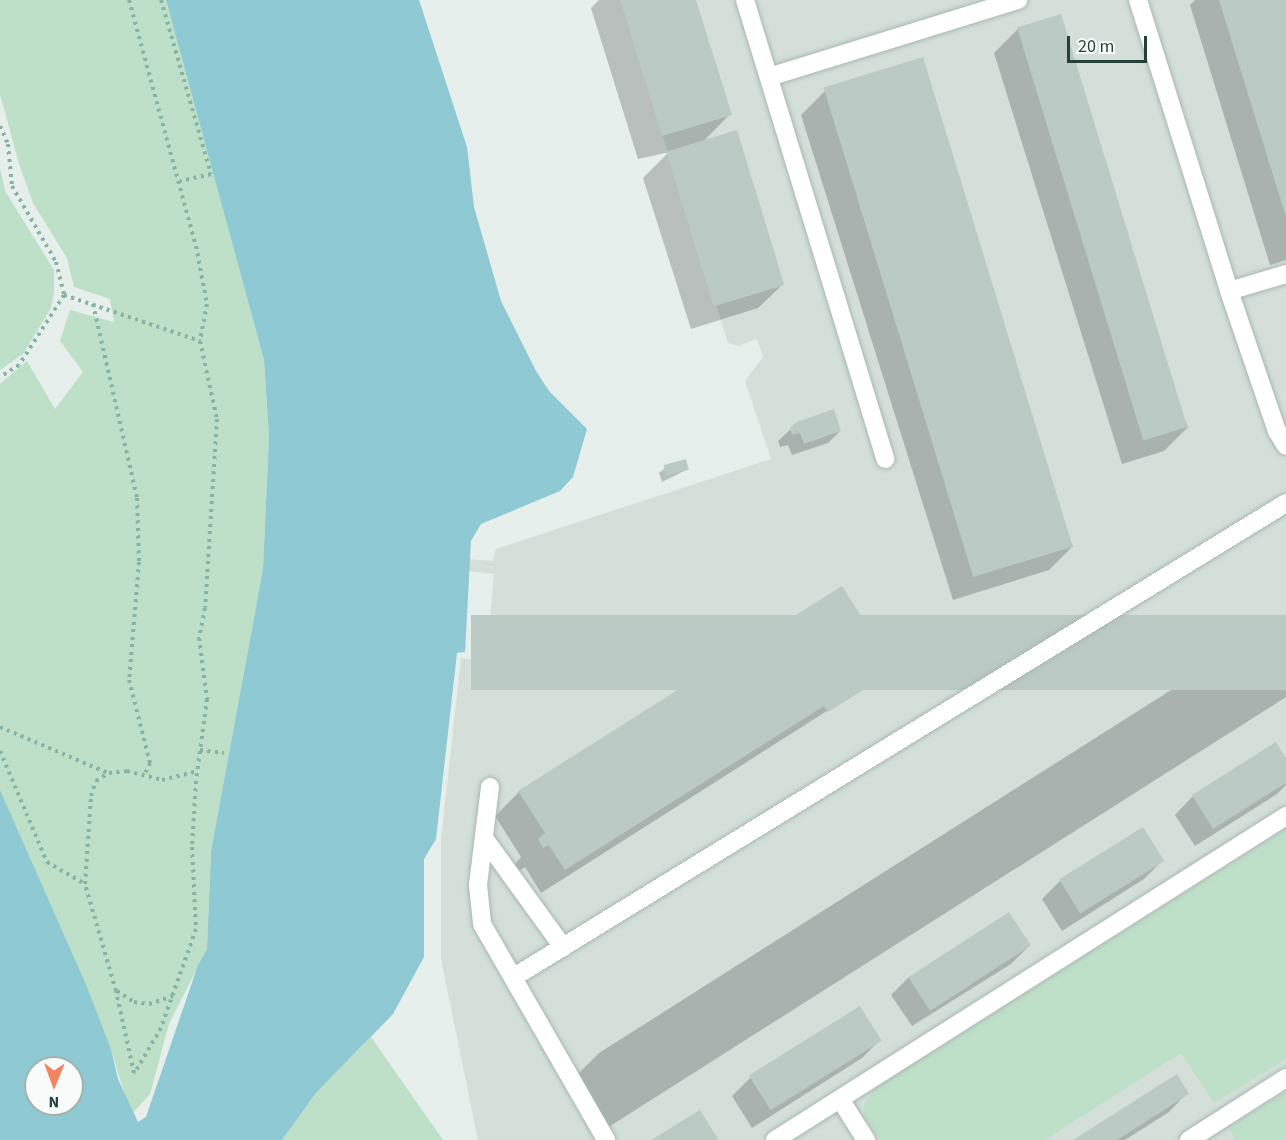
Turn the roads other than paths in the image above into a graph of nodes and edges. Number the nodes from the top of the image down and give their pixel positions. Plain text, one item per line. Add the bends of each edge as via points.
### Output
1 (745, 0) edge
2 (1018, 0) edge
3 (1138, 0) edge
4 (770, 77) junction
5 (1286, 274) edge
6 (1229, 291) junction
7 (1286, 446) edge
8 (885, 459) dead end
9 (1286, 503) edge
10 (490, 787) dead end
11 (1286, 816) edge
12 (484, 838) junction
13 (563, 947) junction
14 (514, 977) junction
15 (1286, 1078) edge
16 (840, 1099) junction
17 (606, 1140) edge
18 (775, 1140) edge
19 (866, 1140) edge
20 (1189, 1140) edge

1 - 4 lane
2 - 4 lane
3 - 6 lane
4 - 8 lane
5 - 6 lane
6 - 7 lane via 1277,431
9 - 13 lane
10 - 12 lane
11 - 16 lane
12 - 13 lane
12 - 14 lane via 478,885 482,924
13 - 14 lane
14 - 17 lane
15 - 20 lane
16 - 18 lane
16 - 19 lane

